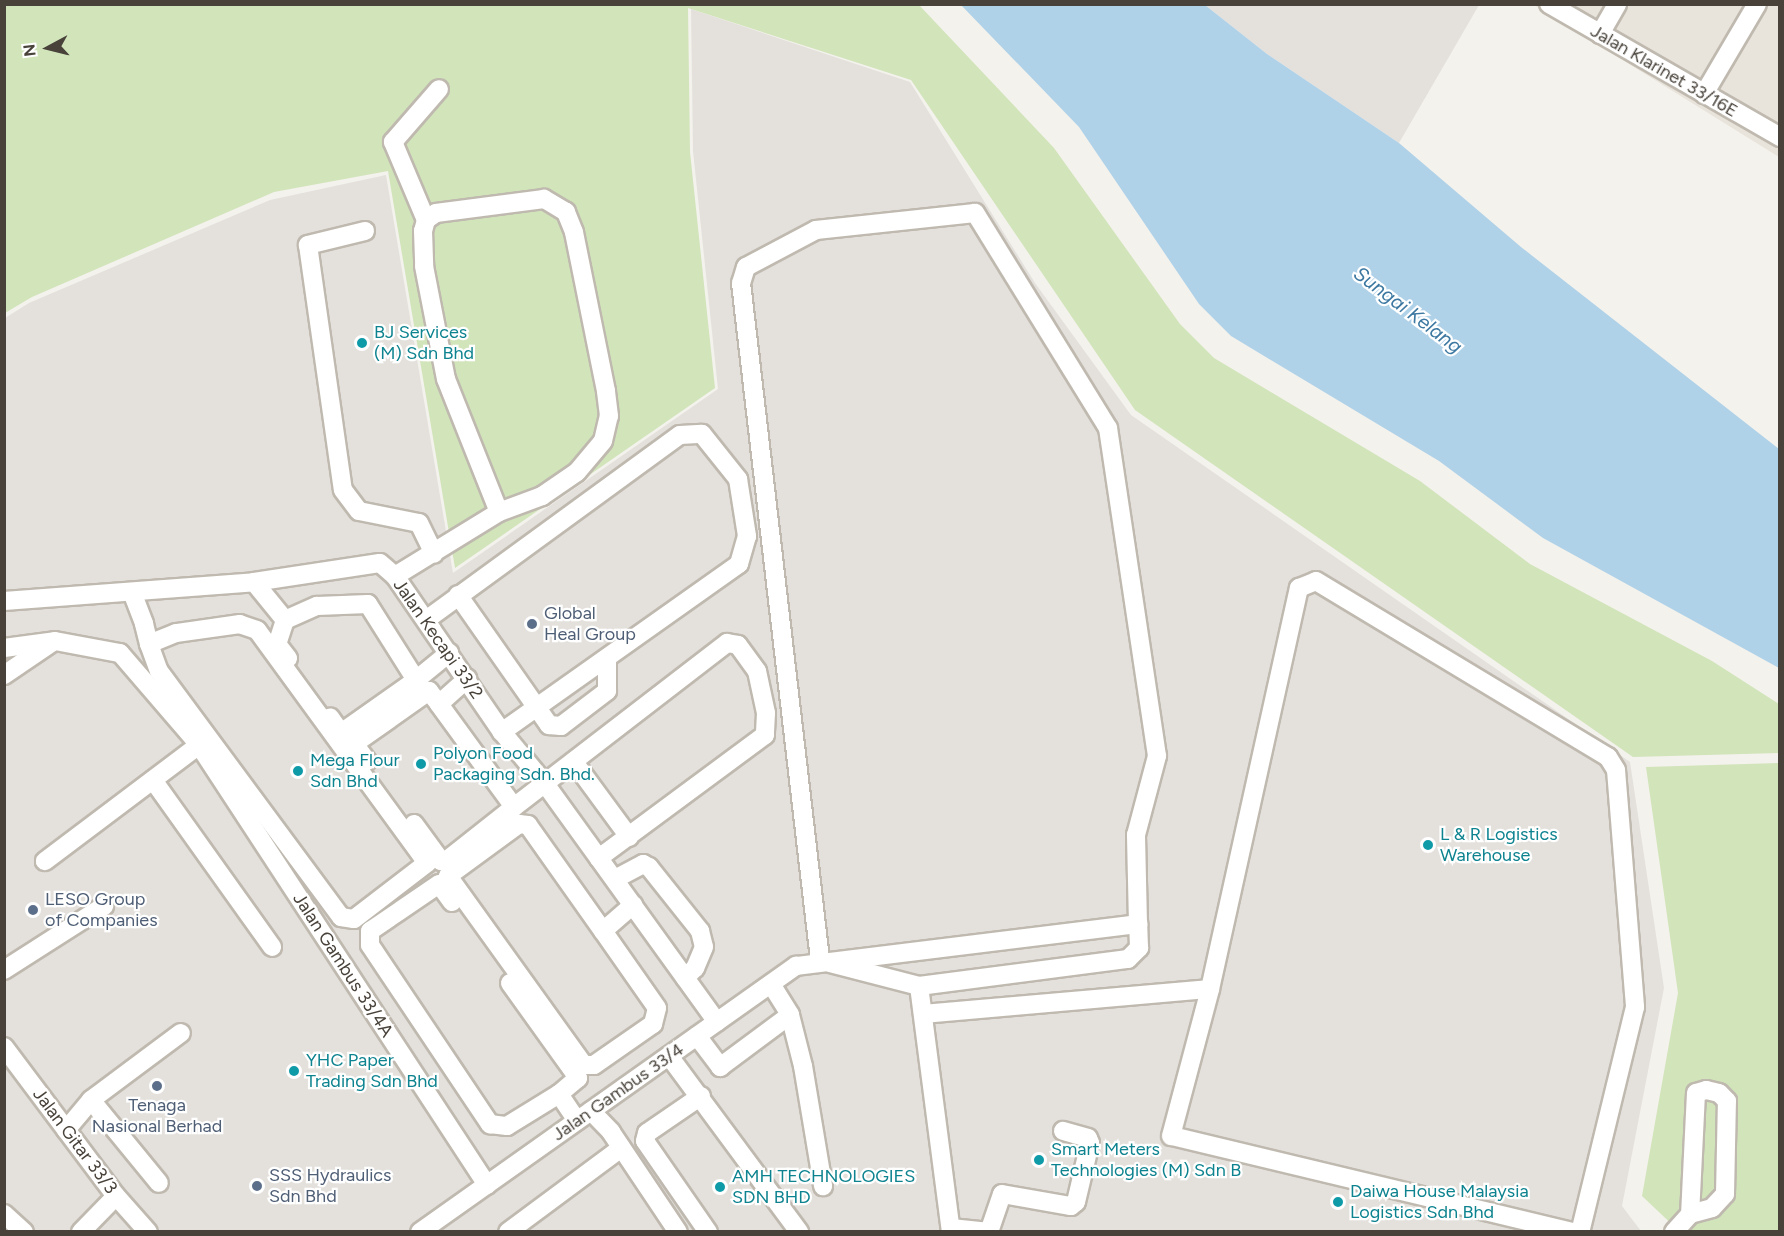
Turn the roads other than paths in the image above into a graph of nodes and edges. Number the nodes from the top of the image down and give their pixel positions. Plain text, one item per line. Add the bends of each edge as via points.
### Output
1 (1549, 4) edge
2 (1617, 4) edge
3 (1757, 4) edge
4 (1600, 34) junction
5 (440, 89) dead end
6 (1704, 94) junction
7 (1779, 137) edge
8 (426, 220) junction
9 (364, 231) dead end
10 (499, 512) junction
11 (434, 554) junction
12 (394, 576) junction
13 (254, 582) junction
14 (132, 592) junction
15 (458, 595) junction
16 (4, 601) edge
17 (285, 620) junction
18 (426, 620) junction
19 (55, 641) junction
20 (149, 644) junction
21 (4, 648) edge
22 (449, 653) junction
23 (607, 660) junction
24 (4, 675) edge
25 (467, 679) junction
26 (416, 680) junction
27 (439, 704) junction
28 (537, 709) junction
29 (502, 732) junction
30 (199, 745) junction
31 (574, 762) junction
32 (153, 780) junction
33 (546, 785) junction
34 (514, 807) junction
35 (629, 837) junction
36 (599, 858) junction
37 (45, 861) dead end
38 (615, 879) junction
39 (633, 905) junction
40 (104, 906) dead end
41 (1138, 924) junction
42 (603, 931) junction
43 (272, 947) dead end
44 (820, 960) junction
45 (4, 970) edge
46 (685, 978) junction
47 (771, 984) junction
48 (919, 986) junction
49 (1210, 989) junction
50 (923, 1014) junction
51 (790, 1015) junction
52 (717, 1022) junction
53 (181, 1033) dead end
54 (697, 1036) junction
55 (4, 1047) edge
56 (669, 1056) junction
57 (559, 1094) junction
58 (701, 1096) junction
59 (91, 1100) junction
60 (584, 1116) junction
61 (66, 1130) junction
62 (1063, 1131) dead end
63 (621, 1148) junction
64 (159, 1183) dead end
65 (487, 1185) junction
66 (823, 1186) dead end
67 (116, 1196) junction
68 (4, 1214) edge
69 (1690, 1214) junction
70 (951, 1230) edge
71 (24, 1232) edge
72 (81, 1232) edge
73 (148, 1232) edge
74 (420, 1232) edge
75 (508, 1232) edge
76 (678, 1232) edge
77 (708, 1232) edge
78 (799, 1232) edge
79 (988, 1232) edge
80 (1572, 1232) edge
81 (1580, 1232) edge
82 (1674, 1232) edge

1 - 4 street, Jalan Klarinet 33/16E
2 - 4 street
3 - 6 street
4 - 6 street, Jalan Klarinet 33/16E
5 - 8 street via 393,142
6 - 7 street, Jalan Klarinet 33/16E
8 - 10 street via 424,266 446,379
8 - 10 street via 436,213 535,198 553,202 571,220 606,391 608,428 592,459 577,472 542,496
9 - 11 street via 309,245 343,490 359,511 419,523
10 - 11 street
11 - 12 street
12 - 13 street, Jalan Kecapi 33/2 via 380,563
12 - 18 street, Jalan Kecapi 33/2
13 - 14 street, Jalan Kecapi 33/2
13 - 17 street
14 - 16 street, Jalan Kecapi 33/2
14 - 20 street
15 - 18 street
15 - 23 street via 680,435 702,434 738,480 747,536 739,564
15 - 28 street
17 - 26 street via 318,606 368,604
17 - 26 street via 277,644 341,733
18 - 22 street, Jalan Kecapi 33/2
19 - 21 street, Jalan Gambus 33/4A
19 - 24 street
19 - 30 street, Jalan Gambus 33/4A via 120,653
20 - 20 street via 159,671 341,916 354,919 427,863 257,630 240,624 176,633
22 - 25 street, Jalan Kecapi 33/2
22 - 26 street
23 - 28 street
23 - 28 street via 607,691 561,726 549,726
25 - 27 street
25 - 29 street, Jalan Kecapi 33/2
27 - 34 street
27 - 34 street via 429,691 354,744 441,861
28 - 29 street
29 - 33 street, Jalan Kecapi 33/2
30 - 32 street
30 - 65 street, Jalan Gambus 33/4A
31 - 33 street
31 - 35 street
31 - 35 street via 727,643 738,645 757,671 766,713 765,735
32 - 37 street
32 - 43 street
33 - 34 street
33 - 36 street, Jalan Kecapi 33/2
35 - 36 street
36 - 38 street, Jalan Kecapi 33/2
38 - 39 street, Jalan Kecapi 33/2
38 - 46 street via 643,864 649,867 700,931 704,947 695,968
39 - 42 street
39 - 46 street, Jalan Kecapi 33/2
40 - 45 street
41 - 44 street, Jalan Gambus 33/4
41 - 44 street via 1136,835 1157,756 1108,428 975,213 816,230 746,267 741,283
41 - 48 street via 1139,948 1128,959
42 - 42 street via 528,825 519,824 448,876 584,1065 594,1065 653,1024 657,1008
44 - 47 street, Jalan Gambus 33/4 via 796,966
44 - 48 street
46 - 52 street, Jalan Kecapi 33/2
47 - 51 street
47 - 52 street, Jalan Gambus 33/4
48 - 50 street
49 - 50 street
49 - 80 street via 1171,1136
49 - 81 street via 1299,588 1316,581 1608,757 1616,770 1635,1007
50 - 70 street
51 - 54 street via 720,1067
51 - 66 street via 803,1066
52 - 54 street, Jalan Gambus 33/4
53 - 59 street
54 - 56 street, Jalan Gambus 33/4
55 - 61 street, Jalan Gitar 33/3
56 - 58 street
56 - 60 street, Jalan Gambus 33/4
57 - 57 street via 507,1126 490,1124 370,945 370,932 439,884 578,1078
57 - 60 street
58 - 77 street via 647,1133 645,1141
58 - 78 street
59 - 61 street
59 - 64 street
60 - 63 street
60 - 65 street, Jalan Gambus 33/4
61 - 67 street, Jalan Gitar 33/3
62 - 79 street via 1088,1138 1090,1143 1076,1202 1071,1206 1002,1194
63 - 75 street
63 - 76 street
65 - 74 street, Jalan Gambus 33/4
67 - 72 street
67 - 73 street, Jalan Gitar 33/3
68 - 71 street
69 - 69 street via 1712,1208 1725,1194 1727,1101 1719,1093 1706,1090 1696,1093
69 - 82 street
70 - 79 street

